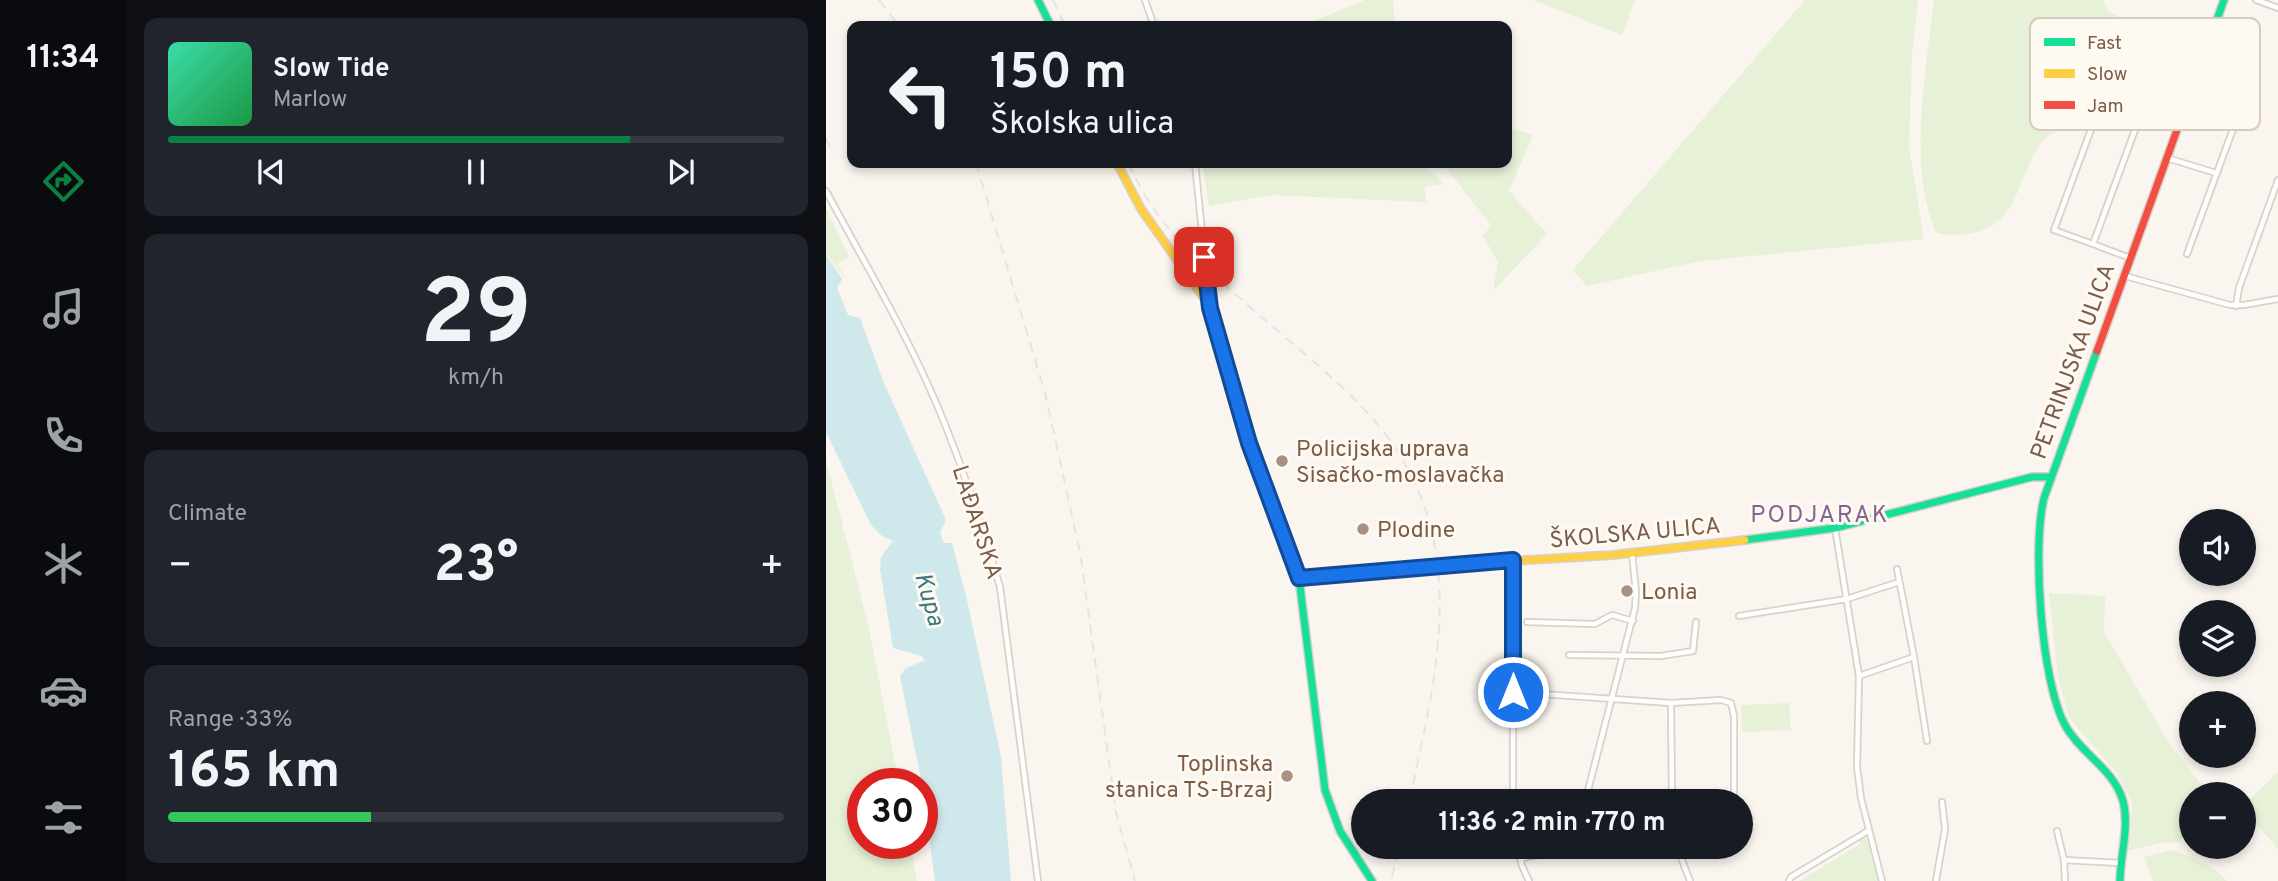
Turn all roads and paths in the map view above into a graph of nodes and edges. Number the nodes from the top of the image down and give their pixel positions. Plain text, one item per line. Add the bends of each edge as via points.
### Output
1 (1038, 0) edge
2 (1145, 0) edge
3 (2224, 0) edge
4 (2256, 0) edge
5 (2278, 8) edge
6 (2218, 18) edge
7 (1048, 21) edge
8 (1152, 21) edge
9 (2091, 130) edge
10 (2135, 130) edge
11 (2177, 130) edge
12 (2233, 130) edge
13 (2167, 158) junction
14 (1120, 168) edge
15 (1195, 168) edge
16 (2216, 173) junction
17 (2278, 180) edge
18 (826, 191) edge
19 (2093, 244) junction
20 (2187, 254) dead end
21 (2130, 258) junction
22 (2124, 276) junction
23 (2278, 299) edge
24 (2236, 306) junction
25 (1210, 308) junction
26 (2051, 477) junction
27 (1835, 528) junction
28 (1632, 553) junction
29 (1513, 560) junction
30 (1897, 569) dead end
31 (1299, 578) junction
32 (1899, 582) junction
33 (1847, 599) junction
34 (1739, 616) dead end
35 (1633, 621) junction
36 (1527, 622) dead end
37 (1696, 622) dead end
38 (1569, 655) dead end
39 (1624, 655) junction
40 (1914, 657) junction
41 (1859, 676) junction
42 (1513, 692) junction
43 (1612, 699) junction
44 (1671, 703) junction
45 (1927, 741) dead end
46 (1513, 789) edge
47 (1588, 789) edge
48 (1672, 789) edge
49 (1734, 789) edge
50 (1942, 802) dead end
51 (1868, 831) junction
52 (2057, 831) dead end
53 (1520, 859) edge
54 (1682, 859) edge
55 (2064, 860) junction
56 (2120, 863) junction
57 (1038, 881) edge
58 (1372, 881) edge
59 (1529, 881) edge
60 (1690, 881) edge
61 (1789, 881) edge
62 (1882, 881) edge
63 (1936, 881) edge
64 (2065, 881) edge
65 (2120, 881) edge

1 - 7 main road
2 - 8 street
3 - 6 main road, PETRINJSKA ULICA
4 - 5 street
9 - 19 street via 2054,230
10 - 19 street, PETRINJSKA ULICA
11 - 13 main road, PETRINJSKA ULICA
12 - 16 street
13 - 16 street
13 - 21 main road, PETRINJSKA ULICA
14 - 25 main road via 1141,209
15 - 25 street
16 - 20 street
17 - 24 street
18 - 57 street, LAĐARSKA via 937,404 989,549 1000,587
19 - 21 street, PETRINJSKA ULICA
21 - 22 main road, PETRINJSKA ULICA
22 - 24 street
22 - 26 main road, PETRINJSKA ULICA
23 - 24 street
25 - 31 main road via 1255,459
26 - 27 main road, ŠKOLSKA ULICA via 2032,477
26 - 56 main road, PETRINJSKA ULICA via 2041,515 2040,544 2054,696 2068,730 2122,798
27 - 28 main road, ŠKOLSKA ULICA
27 - 33 street
28 - 29 main road, ŠKOLSKA ULICA
28 - 35 street
29 - 31 main road, ŠKOLSKA ULICA
29 - 42 street
30 - 32 street
31 - 58 main road via 1324,788 1344,841
32 - 33 street
32 - 40 street
33 - 34 street
33 - 41 street
35 - 36 street via 1612,615 1595,624
35 - 39 street
37 - 39 street via 1693,651
38 - 39 street
39 - 43 street
40 - 41 street
40 - 45 street
41 - 51 street via 1857,767
42 - 43 street
42 - 46 street
43 - 44 street
43 - 47 street
44 - 48 street
44 - 49 street via 1731,703
50 - 63 street via 1945,829
51 - 61 street
51 - 62 street
52 - 55 street
53 - 59 street
54 - 60 street
55 - 56 street
55 - 64 street
56 - 65 main road, PETRINJSKA ULICA

